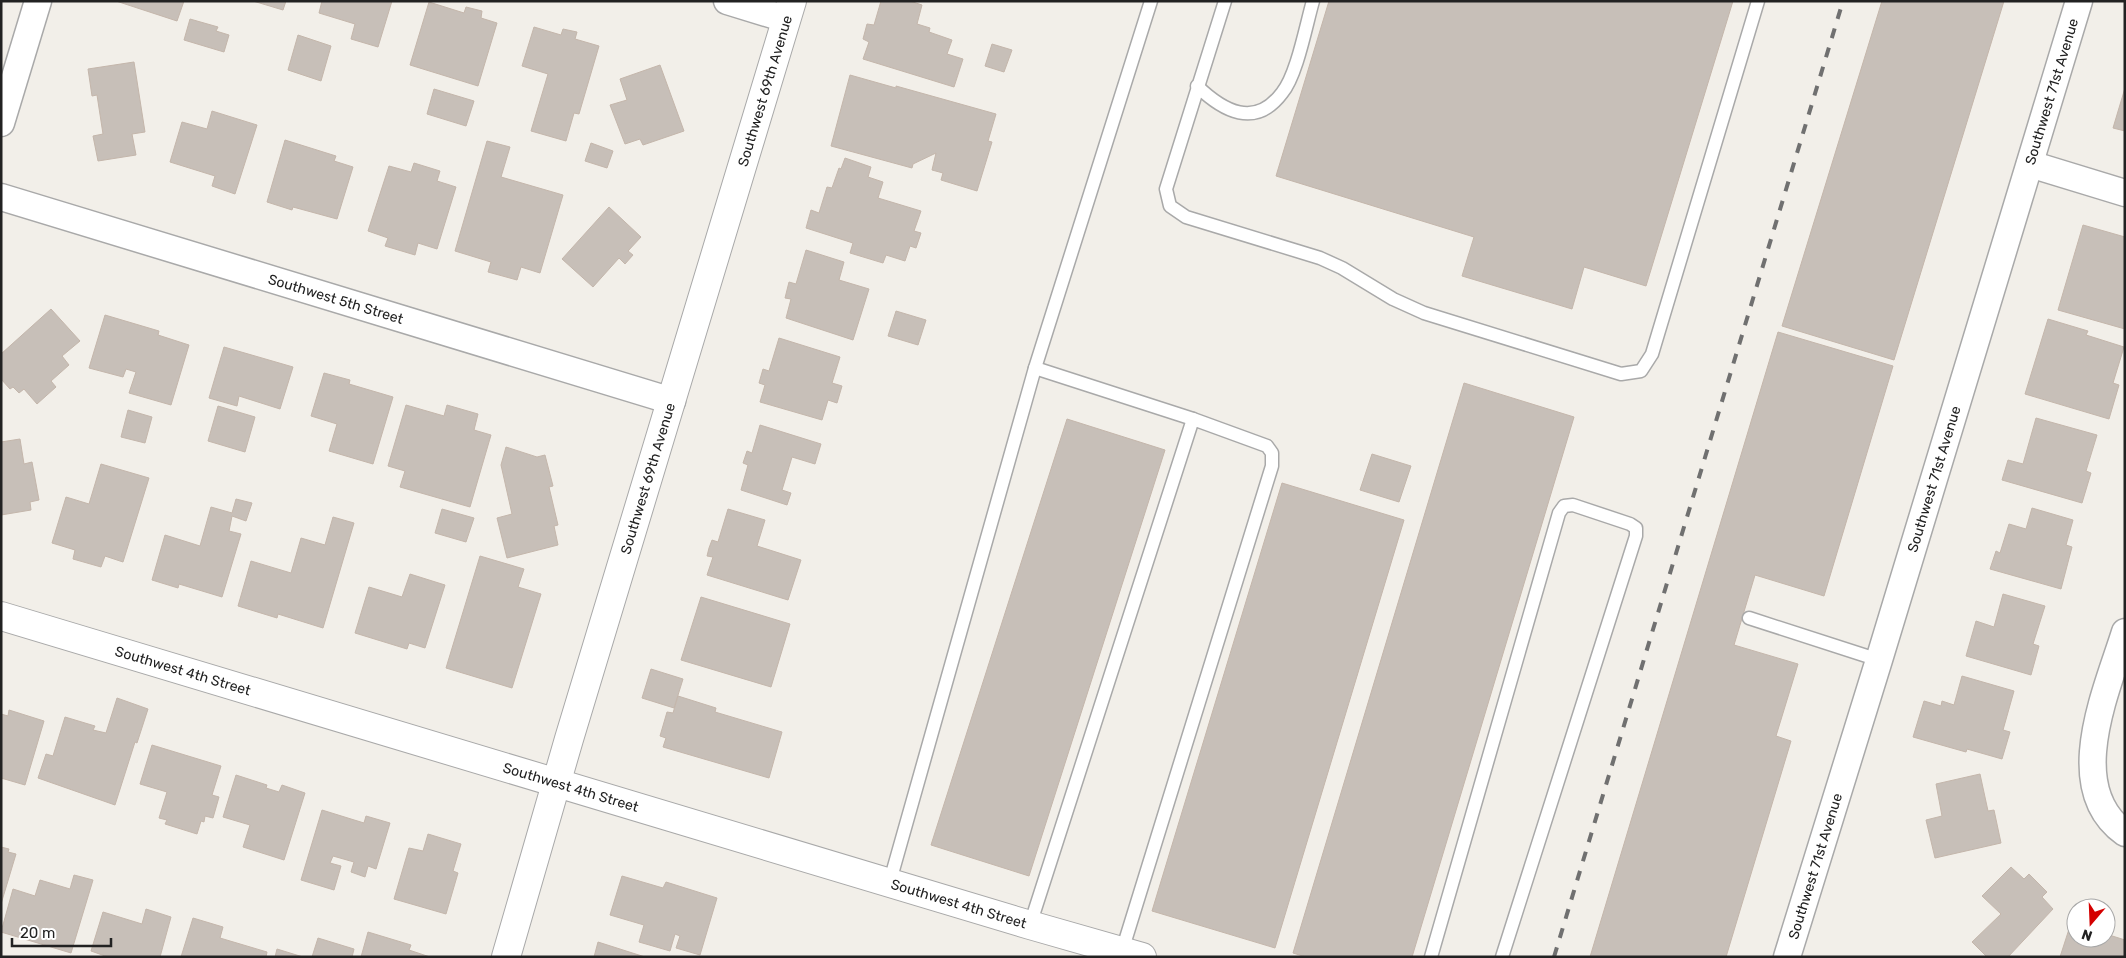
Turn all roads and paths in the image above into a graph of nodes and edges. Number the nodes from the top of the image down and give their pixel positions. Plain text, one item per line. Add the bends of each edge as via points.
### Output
1 (38, 1) edge
2 (727, 1) edge
3 (1151, 1) edge
4 (1225, 1) edge
5 (1312, 1) edge
6 (1758, 1) edge
7 (2079, 1) edge
8 (789, 10) edge
9 (1197, 86) junction
10 (1, 123) edge
11 (2030, 164) junction
12 (2125, 193) edge
13 (1, 197) edge
14 (1035, 368) junction
15 (672, 401) junction
16 (1193, 419) junction
17 (1, 616) edge
18 (1749, 618) dead end
19 (2125, 632) edge
20 (1880, 660) junction
21 (557, 782) junction
22 (2125, 833) edge
23 (890, 881) junction
24 (1030, 925) junction
25 (1132, 954) edge
26 (506, 957) edge
27 (1431, 957) edge
28 (1502, 957) edge
29 (1787, 957) edge

1 - 10 street
2 - 8 street
3 - 14 lane
4 - 9 lane
5 - 9 lane via 1292,74 1283,93 1266,108 1247,114 1228,110
6 - 9 lane via 1652,354 1641,371 1621,374 1424,313 1320,258 1186,217 1170,206 1166,189
7 - 11 street, Southwest 71st Avenue
8 - 15 street, Southwest 69th Avenue
11 - 12 street
11 - 20 street, Southwest 71st Avenue
13 - 15 street, Southwest 5th Street
14 - 16 lane
14 - 23 lane
15 - 21 street, Southwest 69th Avenue
16 - 24 lane
16 - 25 lane via 1267,446 1272,454 1272,466
17 - 21 street, Southwest 4th Street
18 - 20 lane
19 - 22 street via 2092,744 2098,798 2112,824
20 - 29 street, Southwest 71st Avenue
21 - 23 street, Southwest 4th Street
21 - 26 street, Southwest 69th Avenue
23 - 24 street, Southwest 4th Street
24 - 25 street, Southwest 4th Street
27 - 28 lane via 1559,513 1564,506 1573,505 1630,524 1636,528 1636,536

